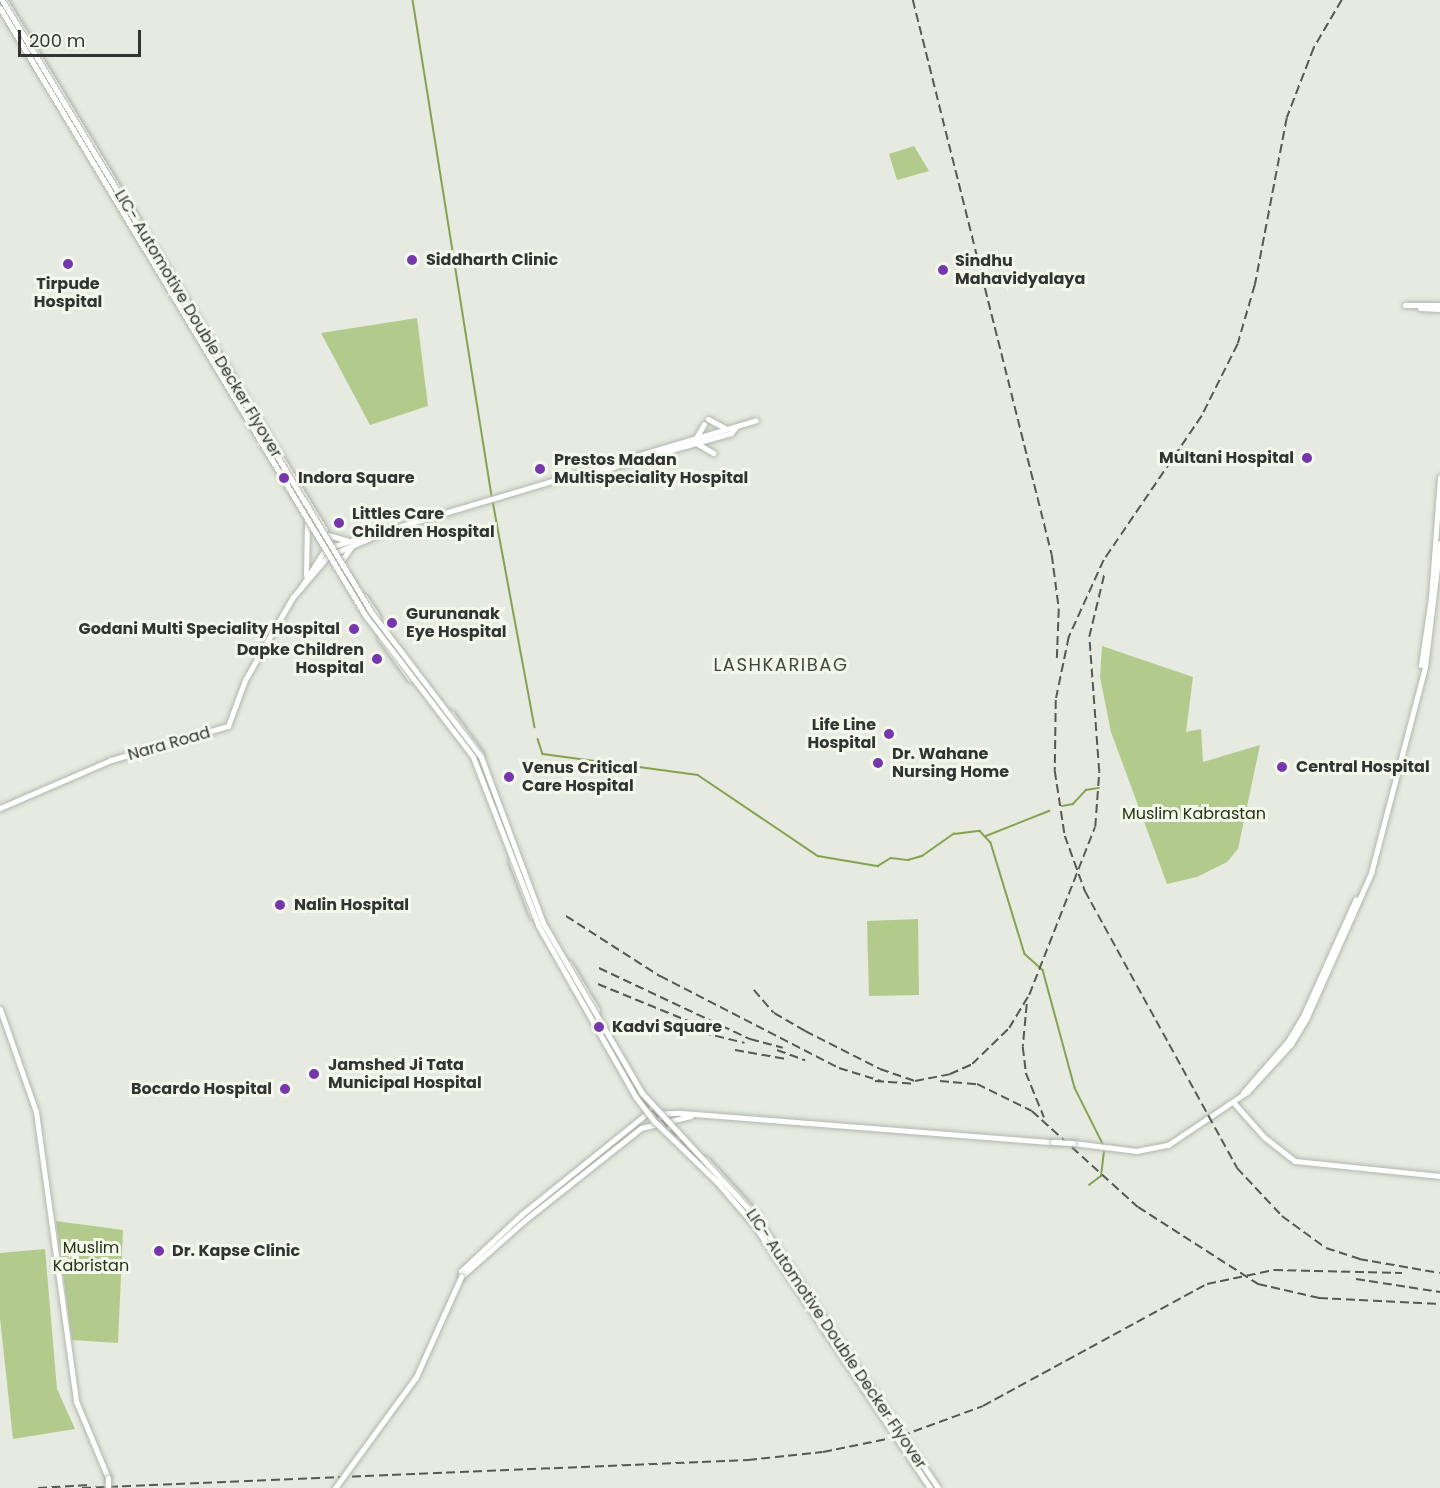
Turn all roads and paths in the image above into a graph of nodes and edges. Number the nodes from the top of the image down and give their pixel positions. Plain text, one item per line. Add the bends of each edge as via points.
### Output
1 (4, 0) edge
2 (0, 10) edge
3 (1408, 305) dead end
4 (1440, 307) edge
5 (708, 418) dead end
6 (756, 420) dead end
7 (704, 424) dead end
8 (736, 427) junction
9 (726, 428) junction
10 (695, 441) junction
11 (713, 453) dead end
12 (1440, 477) edge
13 (307, 522) junction
14 (328, 535) junction
15 (1440, 543) edge
16 (350, 544) junction
17 (336, 549) junction
18 (326, 554) junction
19 (342, 560) junction
20 (306, 576) junction
21 (300, 589) junction
22 (0, 808) edge
23 (1329, 962) junction
24 (0, 1009) edge
25 (1233, 1102) junction
26 (660, 1113) junction
27 (646, 1114) junction
28 (691, 1116) junction
29 (666, 1119) junction
30 (652, 1122) junction
31 (1440, 1176) edge
32 (462, 1275) junction
33 (889, 1421) junction
34 (923, 1473) junction
35 (108, 1488) edge
36 (335, 1488) edge
37 (929, 1488) edge
38 (938, 1488) edge

1 - 14 main road
1 - 38 main road, LIC- Automotive Double Decker Flyover, bridge via 371,612 480,758 543,923 642,1093 756,1218
2 - 13 main road
2 - 37 main road, LIC- Automotive Double Decker Flyover, bridge via 366,615 473,757 538,925 635,1096 754,1226
3 - 4 main road
5 - 9 main road
6 - 8 main road
7 - 10 main road
8 - 9 main road
8 - 10 main road via 731,433
9 - 10 main road
10 - 11 main road
10 - 16 main road
12 - 23 main road via 1430,610 1421,669 1365,880
13 - 18 main road
13 - 20 main road
14 - 16 main road
14 - 17 main road
15 - 23 main road via 1425,667 1371,873
16 - 17 main road
16 - 19 main road
17 - 18 main road
17 - 19 main road
18 - 20 main road
18 - 21 main road
18 - 27 main road via 389,651 470,755 537,926
19 - 26 main road via 386,631 483,757 545,922 643,1091
20 - 21 main road
21 - 22 main road, Nara Road via 245,680 228,726 111,760
23 - 25 main road via 1288,1041
24 - 35 main road, bridge via 36,1112 76,1401 108,1478
25 - 28 main road, bridge via 1168,1145 1136,1150
25 - 31 main road via 1264,1137 1295,1161
26 - 27 main road
26 - 28 main road
26 - 29 main road
27 - 30 main road
27 - 32 main road via 521,1215
28 - 29 main road
29 - 30 main road
29 - 33 main road via 759,1217 877,1395
30 - 32 main road via 532,1214
30 - 33 main road via 753,1227 882,1419
32 - 36 main road, bridge via 416,1377
33 - 34 main road
34 - 37 main road
34 - 38 main road via 930,1474

